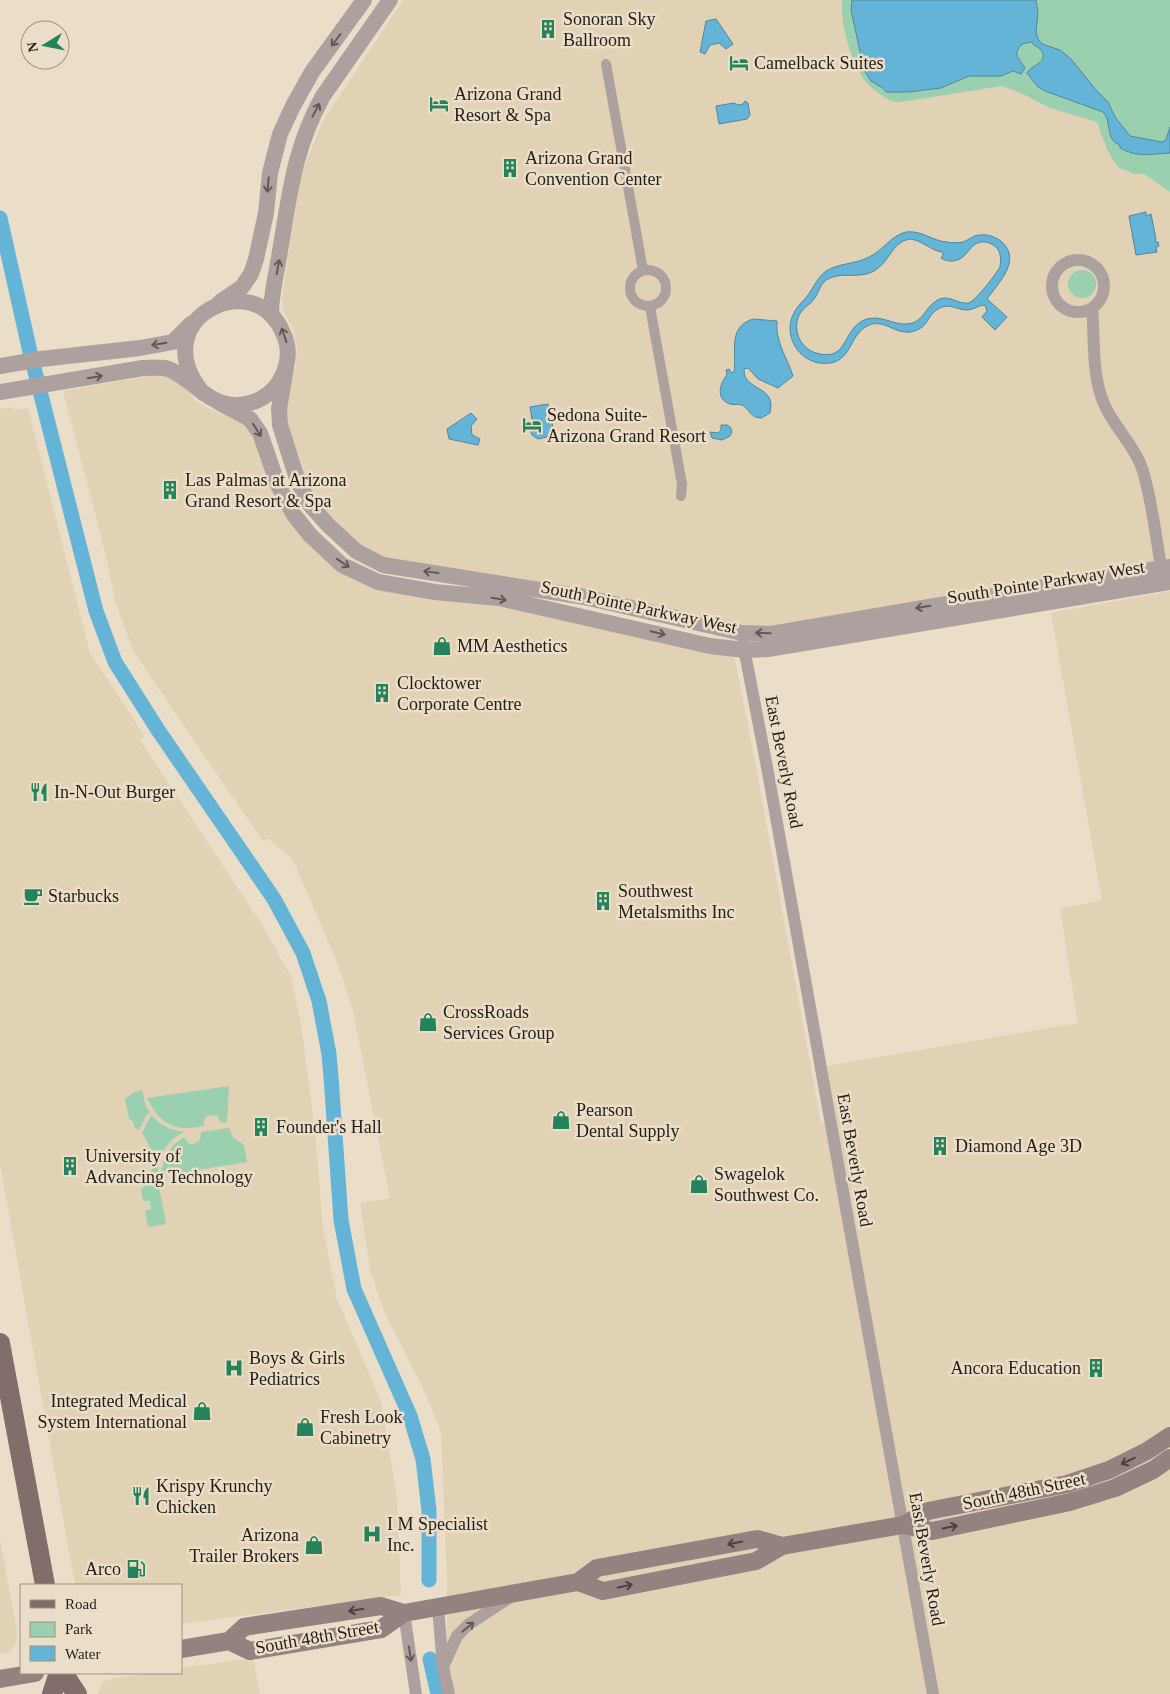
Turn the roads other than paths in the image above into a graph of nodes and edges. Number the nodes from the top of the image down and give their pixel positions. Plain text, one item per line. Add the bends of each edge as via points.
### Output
1 (364, 0) edge
2 (390, 0) edge
3 (606, 64) dead end
4 (643, 270) junction
5 (216, 305) junction
6 (650, 306) junction
7 (1092, 308) junction
8 (271, 315) junction
9 (198, 318) junction
10 (0, 366) edge
11 (286, 368) junction
12 (0, 392) edge
13 (203, 393) junction
14 (218, 402) junction
15 (681, 496) dead end
16 (1166, 575) edge
17 (742, 633) junction
18 (745, 650) junction
19 (0, 1343) edge
20 (1170, 1436) edge
21 (1170, 1458) edge
22 (902, 1525) junction
23 (45, 1584) edge
24 (515, 1593) junction
25 (438, 1607) junction
26 (404, 1613) junction
27 (229, 1641) junction
28 (182, 1649) edge
29 (443, 1667) junction
30 (30, 1674) edge
31 (59, 1674) edge
32 (64, 1674) edge
33 (0, 1679) edge
34 (52, 1694) edge
35 (77, 1694) edge
36 (416, 1694) edge
37 (450, 1694) edge
38 (933, 1694) edge

1 -> 5 street via 312,72 292,106 280,134 270,173 266,213 251,274 242,287
8 -> 2 street via 292,180 301,143 323,96
3 - 4 street
4 - 6 street via 634,276 630,290 637,303
4 - 6 street via 659,273 667,287 664,298
5 - 8 street via 230,301 245,302 259,306
5 - 9 street
6 - 15 street via 682,484
7 - 7 street via 1102,296 1104,280 1101,272 1088,261 1080,259 1064,263 1051,283 1055,299 1068,310 1084,312
7 - 16 street via 1096,374 1101,397 1142,467
11 -> 8 street via 286,340 281,326
9 -> 10 street via 173,342
9 - 13 street via 184,348 192,380
11 - 14 street via 279,383 267,395 251,403
17 -> 11 street, South Pointe Parkway West via 584,597 383,565 356,551 311,506 298,482 280,426 279,409
12 -> 13 street via 143,368 164,368
13 - 14 street
14 -> 18 street, South Pointe Parkway West via 250,419 260,433 278,485 294,515 310,535 342,564 378,582 499,598 710,646
16 -> 17 street, South Pointe Parkway West via 1020,591 771,634
16 - 18 street, South Pointe Parkway West via 768,649
17 - 18 street, East Beverly Road
18 - 22 street, East Beverly Road
19 - 23 main road
20 -> 22 main road, South 48th Street via 1132,1459 1089,1478 928,1511
22 -> 21 main road, South 48th Street via 932,1531 1070,1502 1114,1488 1153,1470
22 - 24 main road, South 48th Street via 782,1546 756,1561 603,1591 578,1582
22 - 38 street, East Beverly Road
24 - 25 main road, South 48th Street
29 -> 24 street via 457,1636
25 - 26 main road, South 48th Street
25 - 29 street
26 -> 27 main road, South 48th Street via 381,1606 244,1627
26 - 27 main road, South 48th Street via 381,1629 250,1651
26 -> 36 street
27 - 28 main road, South 48th Street
29 - 37 street
30 - 33 main road
31 - 34 main road
32 - 35 main road

